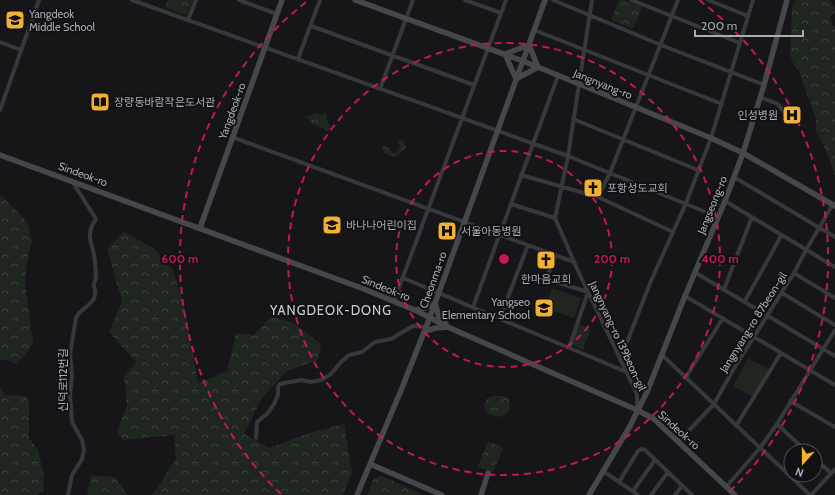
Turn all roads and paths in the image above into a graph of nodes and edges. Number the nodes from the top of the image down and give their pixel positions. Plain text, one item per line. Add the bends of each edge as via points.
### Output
1 (39, 0) edge
2 (132, 0) edge
3 (196, 0) edge
4 (239, 0) edge
5 (282, 0) edge
6 (320, 0) edge
7 (355, 0) edge
8 (413, 0) edge
9 (465, 0) edge
10 (506, 0) edge
11 (545, 0) edge
12 (552, 0) edge
13 (592, 0) edge
14 (631, 0) edge
15 (678, 0) edge
16 (708, 0) edge
17 (753, 0) edge
18 (787, 0) edge
19 (501, 13) junction
20 (277, 14) junction
21 (590, 16) junction
22 (748, 16) junction
23 (672, 17) junction
24 (406, 18) junction
25 (188, 20) junction
26 (311, 26) junction
27 (534, 30) junction
28 (0, 42) edge
29 (740, 43) junction
30 (529, 45) junction
31 (661, 45) junction
32 (266, 47) junction
33 (488, 48) junction
34 (21, 50) junction
35 (585, 51) junction
36 (505, 54) junction
37 (393, 56) junction
38 (298, 59) junction
39 (523, 61) junction
40 (538, 67) junction
41 (732, 73) junction
42 (558, 76) junction
43 (650, 76) junction
44 (516, 79) junction
45 (474, 85) junction
46 (579, 85) junction
47 (764, 85) junction
48 (380, 89) junction
49 (760, 97) junction
50 (722, 104) junction
51 (636, 108) junction
52 (0, 110) edge
53 (786, 115) dead end
54 (462, 118) junction
55 (573, 119) junction
56 (497, 131) junction
57 (232, 137) junction
58 (711, 138) junction
59 (624, 140) junction
60 (533, 144) junction
61 (743, 153) junction
62 (0, 155) edge
63 (568, 156) junction
64 (698, 170) junction
65 (610, 173) junction
66 (521, 175) junction
67 (734, 177) junction
68 (72, 181) junction
69 (562, 188) junction
70 (598, 197) junction
71 (725, 201) junction
72 (686, 203) junction
73 (511, 204) junction
74 (834, 205) edge
75 (429, 208) junction
76 (718, 217) junction
77 (752, 217) junction
78 (555, 218) junction
79 (464, 221) junction
80 (820, 227) junction
81 (200, 228) junction
82 (674, 232) junction
83 (500, 234) junction
84 (781, 236) junction
85 (835, 236) edge
86 (528, 245) junction
87 (806, 250) junction
88 (556, 255) junction
89 (574, 262) junction
90 (835, 267) edge
91 (696, 272) junction
92 (794, 273) junction
93 (403, 278) junction
94 (724, 289) junction
95 (439, 292) junction
96 (588, 292) junction
97 (782, 293) junction
98 (685, 296) junction
99 (835, 298) edge
100 (745, 301) junction
101 (394, 302) junction
102 (435, 304) junction
103 (473, 307) junction
104 (415, 310) junction
105 (768, 316) junction
106 (430, 317) junction
107 (500, 318) junction
108 (723, 318) junction
109 (835, 324) edge
110 (449, 327) junction
111 (426, 328) junction
112 (835, 330) edge
113 (754, 337) junction
114 (569, 348) junction
115 (823, 349) junction
116 (781, 353) junction
117 (662, 355) junction
118 (835, 356) edge
119 (620, 360) junction
120 (810, 370) junction
121 (625, 371) junction
122 (686, 377) junction
123 (835, 385) edge
124 (790, 401) junction
125 (714, 404) junction
126 (637, 410) junction
127 (777, 424) junction
128 (736, 426) junction
129 (835, 427) edge
130 (256, 438) dead end
131 (678, 442) junction
132 (797, 443) edge
133 (760, 448) junction
134 (655, 460) junction
135 (370, 464) junction
136 (823, 466) edge
137 (835, 469) edge
138 (604, 471) junction
139 (668, 472) junction
140 (488, 473) dead end
141 (831, 474) junction
142 (619, 482) junction
143 (682, 486) junction
144 (726, 487) junction
145 (633, 491) junction
146 (68, 495) edge
147 (357, 495) edge
148 (442, 495) edge
149 (481, 495) edge
150 (589, 495) edge
151 (638, 495) edge
152 (652, 495) edge
153 (675, 495) edge
154 (692, 495) edge
155 (734, 495) edge
156 (810, 495) edge

1 - 34 street
2 - 25 street
3 - 25 street
4 - 20 street
5 - 20 street, Yangdeok-ro
6 - 26 street
7 - 24 street, Jangnyang-ro
8 - 24 street
9 - 19 street
10 - 19 street
11 - 27 street, Cheonma-ro
12 - 21 street
13 - 21 street
14 - 23 street
15 - 23 street
16 - 22 street
17 - 22 street
18 - 47 street, Jangseong-ro
19 - 33 street
20 - 32 street, Yangdeok-ro
21 - 31 street
21 - 35 street
22 - 29 street
23 - 29 street
23 - 31 street
24 - 33 street, Jangnyang-ro
24 - 37 street
25 - 32 street
26 - 37 street
26 - 38 street
27 - 30 street, Cheonma-ro
27 - 35 street
28 - 34 street
29 - 41 street
30 - 36 street
30 - 39 street, Cheonma-ro
30 - 40 street
31 - 41 street
31 - 43 street
32 - 38 street
32 - 57 street, Yangdeok-ro
33 - 36 street, Jangnyang-ro
33 - 45 street
34 - 52 street
35 - 43 street
35 - 46 street
36 - 39 street, Jangnyang-ro
36 - 44 street
37 - 45 street
37 - 48 street
38 - 48 street
39 - 40 street, Jangnyang-ro
39 - 44 street, Cheonma-ro
40 - 42 street, Jangnyang-ro
40 - 44 street
41 - 47 street
41 - 50 street
42 - 46 street, Jangnyang-ro
42 - 60 street
43 - 50 street
43 - 51 street
44 - 56 street, Cheonma-ro
45 - 54 street
46 - 51 street, Jangnyang-ro
46 - 55 street
47 - 49 street, Jangseong-ro
48 - 54 street
49 - 53 street via 778,104
49 - 61 street, Jangseong-ro
50 - 58 street
51 - 58 street, Jangnyang-ro
51 - 59 street
54 - 56 street
54 - 75 street
55 - 59 street
55 - 63 street
56 - 60 street
56 - 79 street, Cheonma-ro
57 - 75 street
57 - 81 street, Yangdeok-ro
58 - 61 street, Jangnyang-ro
58 - 64 street
59 - 64 street
59 - 65 street
60 - 63 street
60 - 66 street
61 - 67 street, Jangseong-ro
61 - 74 street, Jangnyang-ro
62 - 68 street, Sindeok-ro
63 - 65 street
63 - 69 street
64 - 72 street
65 - 70 street
65 - 72 street
66 - 69 street
66 - 73 street
67 - 71 street, Jangseong-ro
67 - 80 street
68 - 81 street, Sindeok-ro
68 - 146 street, 신덕로112번길 via 96,220 89,237 94,256 96,293 95,298 76,318 70,354 72,419 84,450 82,459 72,475
69 - 70 street
69 - 78 street
70 - 82 street
71 - 76 street, Jangseong-ro
71 - 77 street
72 - 76 street
72 - 82 street
73 - 78 street
73 - 83 street
74 - 80 street, Jangnyang-ro 87beon-gil
75 - 79 street
75 - 93 street
76 - 91 street, Jangseong-ro
77 - 84 street
77 - 94 street
78 - 89 street, Jangnyang-ro 139beon-gil
79 - 83 street
79 - 95 street, Cheonma-ro
80 - 85 street
80 - 87 street, Jangnyang-ro 87beon-gil
81 - 101 street, Sindeok-ro
82 - 119 street via 651,281
83 - 86 street
83 - 103 street
84 - 87 street
84 - 100 street
86 - 88 street
86 - 107 street
87 - 90 street
87 - 92 street, Jangnyang-ro 87beon-gil
88 - 89 street
88 - 96 street via 546,279
89 - 96 street, Jangnyang-ro 139beon-gil
91 - 94 street
91 - 98 street, Jangseong-ro
92 - 97 street, Jangnyang-ro 87beon-gil
92 - 99 street
93 - 95 street
93 - 101 street
94 - 100 street
95 - 102 street, Cheonma-ro
95 - 103 street
96 - 114 street
96 - 119 street, Jangnyang-ro 139beon-gil
97 - 105 street, Jangnyang-ro 87beon-gil
97 - 109 street
98 - 108 street
98 - 117 street, Jangseong-ro
100 - 105 street
101 - 104 street, Sindeok-ro
102 - 104 street
102 - 106 street, Cheonma-ro
102 - 110 street via 439,317
103 - 107 street
104 - 106 street, Sindeok-ro
104 - 111 street via 425,320
105 - 113 street, Jangnyang-ro 87beon-gil
105 - 115 street
106 - 110 street, Sindeok-ro
106 - 111 street, Cheonma-ro
107 - 114 street
108 - 113 street
108 - 122 street
110 - 111 street
110 - 126 street, Sindeok-ro
111 - 130 street via 413,326 390,339 375,342 362,352 349,355 331,374 321,380 281,383 274,404 257,422
111 - 135 street, Cheonma-ro
112 - 115 street
113 - 116 street
113 - 125 street, Jangnyang-ro 87beon-gil
114 - 121 street
115 - 118 street
115 - 120 street
116 - 120 street
116 - 128 street
117 - 122 street
117 - 126 street, Jangseong-ro
119 - 121 street, Jangnyang-ro 139beon-gil
120 - 123 street
120 - 124 street
121 - 126 street, Jangnyang-ro 139beon-gil via 637,394
122 - 125 street
124 - 127 street
124 - 129 street
125 - 128 street
125 - 131 street, Jangnyang-ro 87beon-gil
126 - 131 street, Sindeok-ro via 654,419
126 - 138 street, Jangseong-ro
127 - 132 street
127 - 133 street
128 - 133 street
131 - 144 street, Sindeok-ro
133 - 144 street
133 - 156 street
134 - 139 street
134 - 142 street via 645,450 638,451
134 - 145 street
135 - 147 street, Cheonma-ro
135 - 148 street
136 - 141 street
137 - 141 street
138 - 142 street
138 - 150 street, Jangseong-ro
139 - 143 street
139 - 152 street
140 - 149 street
141 - 156 street
142 - 145 street
143 - 153 street
143 - 154 street
144 - 155 street, Sindeok-ro
145 - 151 street

